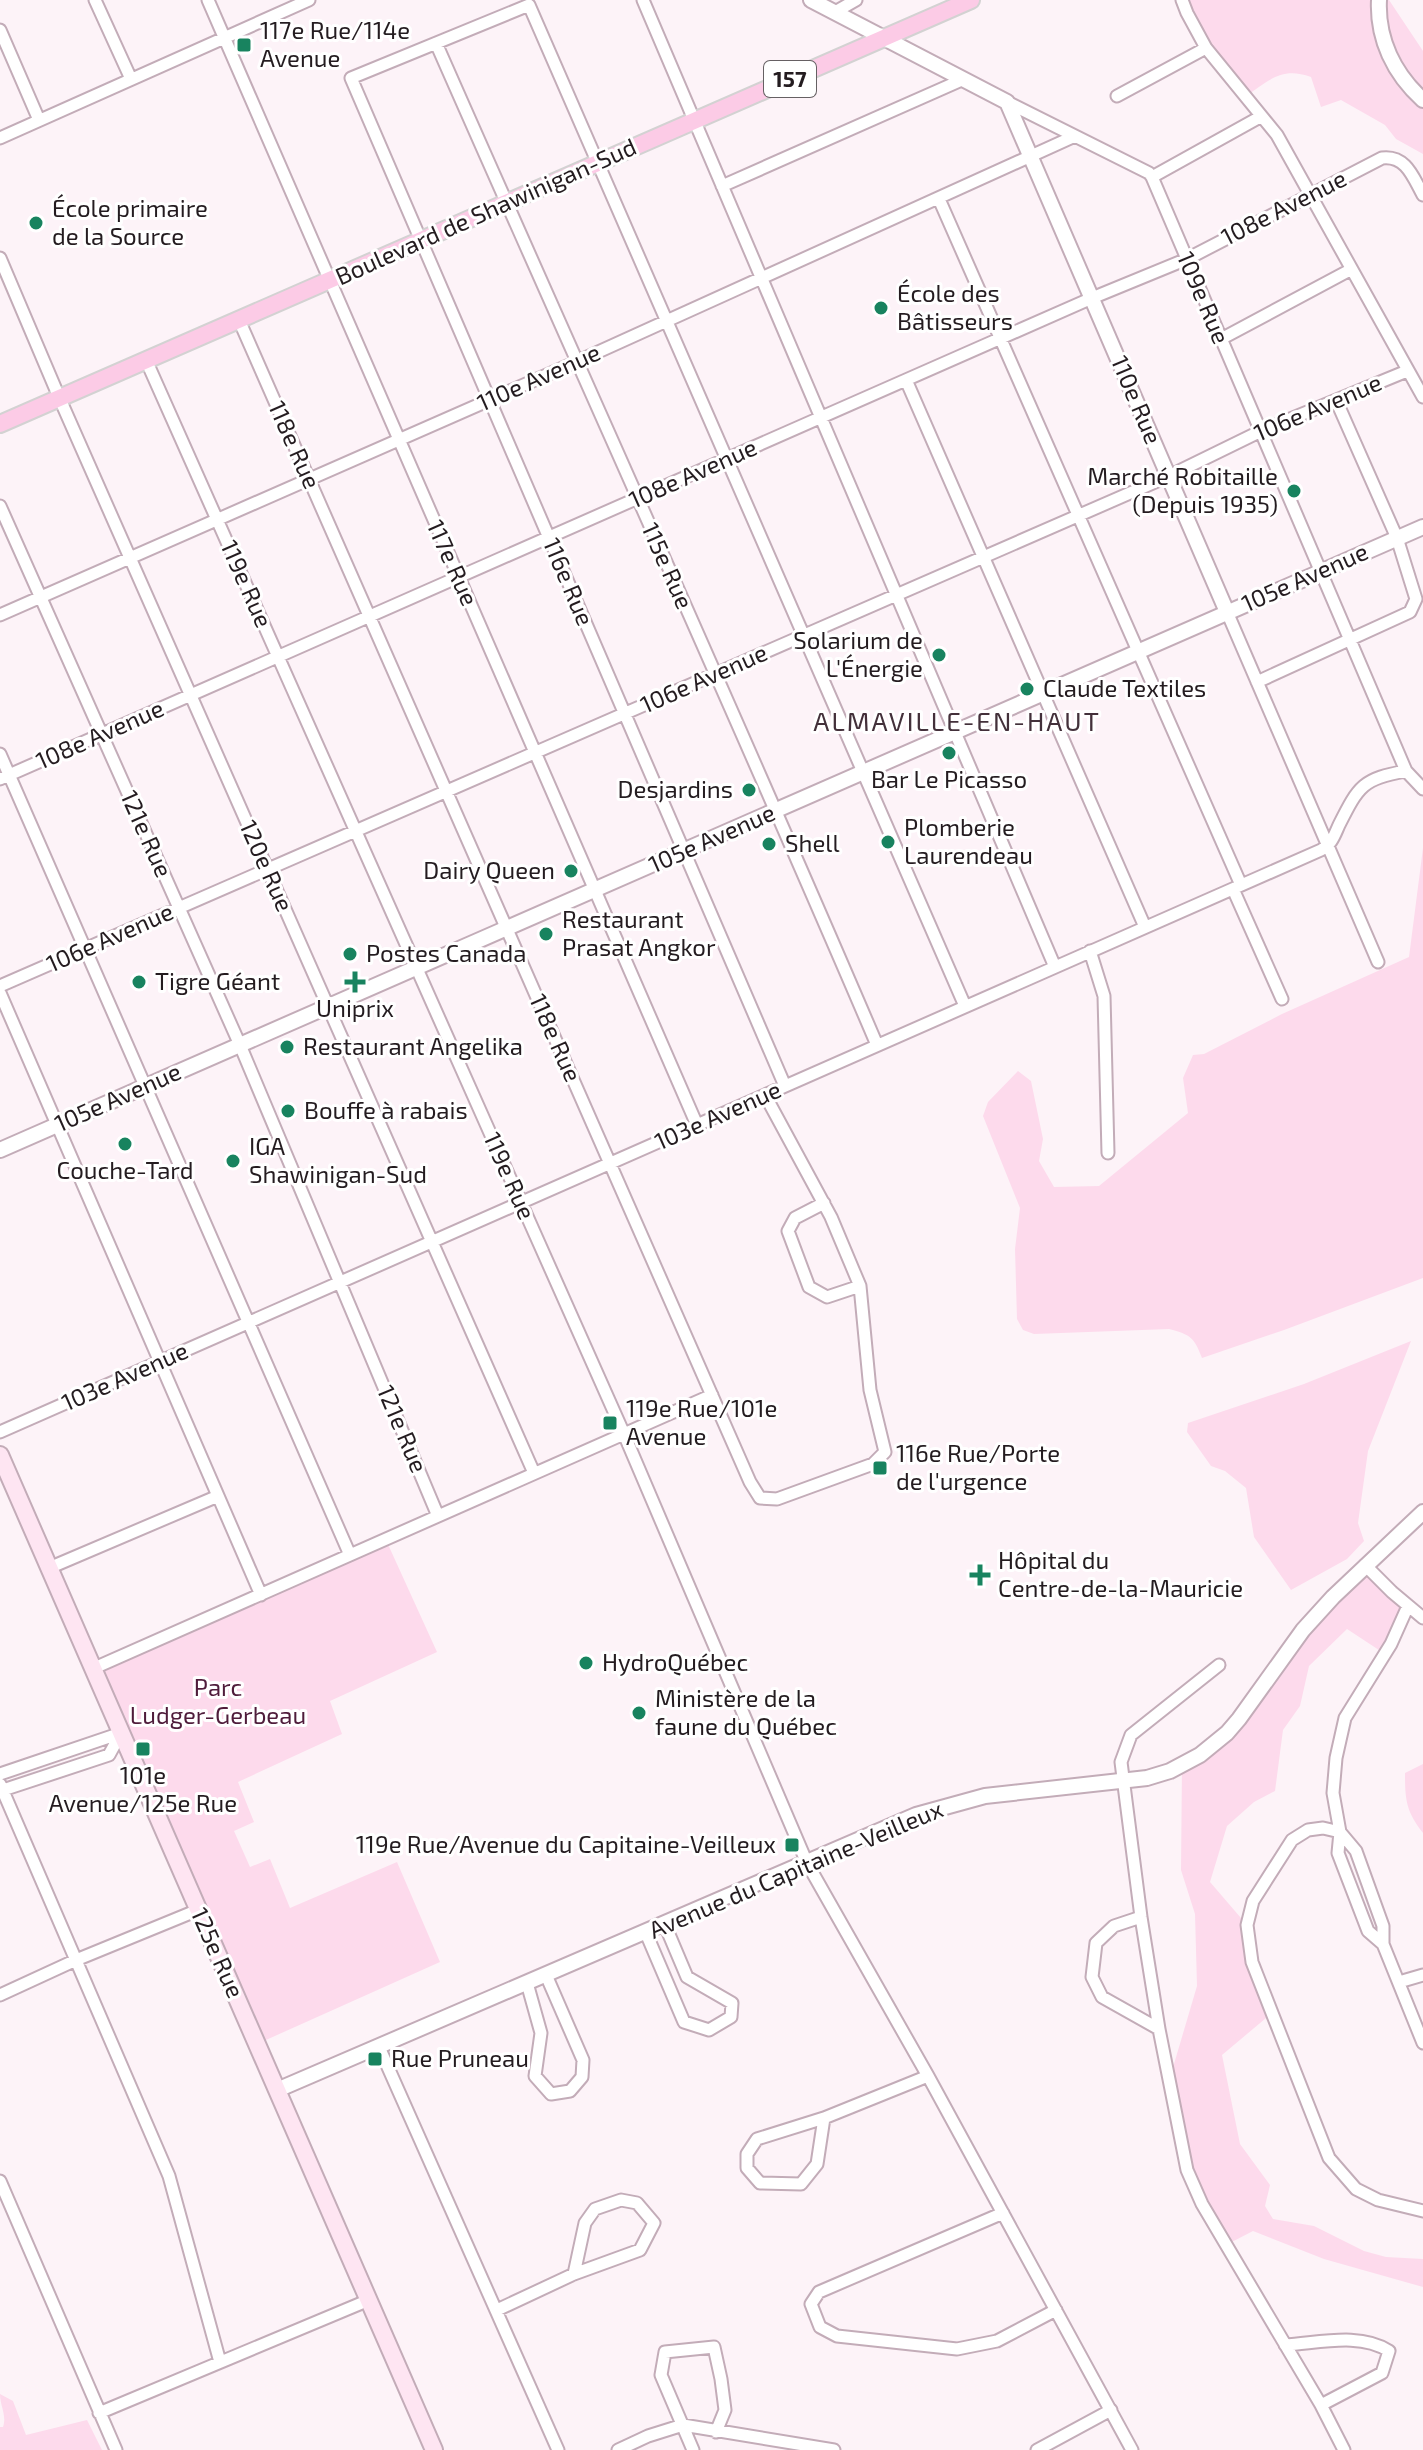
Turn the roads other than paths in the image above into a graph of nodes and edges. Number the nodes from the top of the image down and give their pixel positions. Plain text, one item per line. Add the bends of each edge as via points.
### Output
1 (95, 0) edge
2 (208, 0) edge
3 (309, 0) edge
4 (643, 0) edge
5 (811, 0) edge
6 (856, 0) edge
7 (971, 0) edge
8 (1182, 0) edge
9 (1379, 0) edge
10 (835, 12) junction
11 (0, 30) edge
12 (223, 38) junction
13 (886, 38) junction
14 (436, 43) junction
15 (1206, 48) junction
16 (131, 79) junction
17 (964, 79) junction
18 (1117, 96) dead end
19 (1423, 100) edge
20 (1007, 102) junction
21 (1260, 117) junction
22 (39, 120) junction
23 (694, 120) junction
24 (1075, 136) junction
25 (0, 138) edge
26 (1031, 157) junction
27 (598, 164) junction
28 (1152, 177) junction
29 (722, 186) junction
30 (1311, 194) junction
31 (1423, 195) edge
32 (939, 199) junction
33 (507, 204) junction
34 (421, 241) junction
35 (0, 258) edge
36 (1187, 259) junction
37 (1350, 270) junction
38 (761, 278) junction
39 (329, 281) junction
40 (1092, 298) junction
41 (239, 320) junction
42 (667, 322) junction
43 (1000, 338) junction
44 (1221, 339) junction
45 (146, 360) junction
46 (576, 362) junction
47 (1407, 371) junction
48 (906, 380) junction
49 (59, 397) junction
50 (1423, 397) edge
51 (490, 400) junction
52 (1336, 400) junction
53 (821, 417) junction
54 (0, 424) edge
55 (1261, 431) junction
56 (398, 440) junction
57 (727, 459) junction
58 (1169, 476) junction
59 (309, 479) junction
60 (637, 498) junction
61 (0, 506) edge
62 (1078, 515) junction
63 (217, 519) junction
64 (1423, 527) edge
65 (549, 537) junction
66 (1397, 538) junction
67 (984, 557) junction
68 (130, 558) junction
69 (1321, 572) junction
70 (458, 577) junction
71 (897, 595) junction
72 (40, 597) junction
73 (1227, 612) junction
74 (0, 615) edge
75 (370, 616) junction
76 (803, 635) junction
77 (1350, 641) junction
78 (1139, 652) junction
79 (278, 657) junction
80 (714, 674) junction
81 (1257, 682) junction
82 (1043, 694) junction
83 (191, 695) junction
84 (624, 714) junction
85 (955, 732) junction
86 (102, 735) junction
87 (535, 753) junction
88 (0, 754) edge
89 (1406, 771) junction
90 (863, 772) junction
91 (5, 777) edge
92 (1423, 789) edge
93 (447, 791) junction
94 (777, 810) junction
95 (356, 831) junction
96 (1328, 846) junction
97 (684, 851) junction
98 (268, 869) junction
99 (1237, 887) junction
100 (595, 890) junction
101 (179, 908) junction
102 (1145, 927) junction
103 (507, 928) junction
104 (85, 949) junction
105 (1090, 951) junction
106 (1378, 962) dead end
107 (1055, 967) junction
108 (416, 968) junction
109 (0, 986) edge
110 (0, 993) edge
111 (1282, 999) dead end
112 (328, 1006) junction
113 (965, 1006) junction
114 (240, 1045) junction
115 (877, 1045) junction
116 (145, 1086) junction
117 (785, 1086) junction
118 (765, 1095) junction
119 (58, 1125) junction
120 (697, 1125) junction
121 (0, 1150) edge
122 (1108, 1153) dead end
123 (610, 1163) junction
124 (521, 1203) junction
125 (824, 1203) junction
126 (432, 1242) junction
127 (340, 1282) junction
128 (860, 1286) junction
129 (248, 1323) junction
130 (158, 1362) junction
131 (712, 1395) junction
132 (0, 1432) edge
133 (624, 1434) junction
134 (0, 1455) edge
135 (534, 1473) junction
136 (218, 1496) junction
137 (1423, 1512) edge
138 (438, 1516) junction
139 (350, 1555) junction
140 (1365, 1565) junction
141 (49, 1568) junction
142 (261, 1595) junction
143 (1408, 1606) junction
144 (1423, 1618) edge
145 (1219, 1665) dead end
146 (92, 1669) junction
147 (121, 1733) junction
148 (0, 1774) edge
149 (1123, 1782) junction
150 (1, 1789) edge
151 (1340, 1832) junction
152 (807, 1863) junction
153 (198, 1910) junction
154 (1141, 1917) junction
155 (665, 1925) junction
156 (646, 1933) junction
157 (1383, 1944) junction
158 (76, 1960) junction
159 (546, 1975) junction
160 (1423, 1975) edge
161 (1399, 1982) junction
162 (527, 1983) junction
163 (0, 1995) edge
164 (1159, 2029) junction
165 (1423, 2043) edge
166 (379, 2047) junction
167 (928, 2076) junction
168 (277, 2090) junction
169 (824, 2118) junction
170 (0, 2181) edge
171 (1423, 2211) edge
172 (1003, 2213) junction
173 (574, 2274) junction
174 (369, 2300) junction
175 (497, 2310) junction
176 (1056, 2310) junction
177 (1285, 2345) junction
178 (220, 2362) junction
179 (1321, 2405) junction
180 (1111, 2410) junction
181 (99, 2413) junction
182 (683, 2425) junction
183 (716, 2432) junction
184 (116, 2450) edge
185 (434, 2450) edge
186 (558, 2450) edge
187 (618, 2450) edge
188 (693, 2450) edge
189 (834, 2450) edge
190 (1037, 2450) edge
191 (1132, 2450) edge
192 (1344, 2450) edge

1 - 16 street
2 - 12 street, 117e Rue
3 - 12 street
4 - 23 street
5 - 10 street
6 - 10 street
7 - 13 main road, Boulevard de Shawinigan-Sud / 157
8 - 15 street
9 - 19 street via 1380,32 1388,54
10 - 13 street
11 - 22 street
12 - 16 street
12 - 39 street, 117e Rue
13 - 17 street
13 - 23 main road, Boulevard de Shawinigan-Sud / 157
14 - 27 street via 529,5
14 - 33 street, 115e Rue
14 - 34 street, 116e Rue via 351,78
15 - 18 street
15 - 21 street
16 - 22 street
17 - 20 street
17 - 29 street
20 - 24 street
20 - 26 street, 110e Rue
21 - 28 street
21 - 30 street via 1277,135
22 - 25 street
23 - 27 main road, Boulevard de Shawinigan-Sud / 157
23 - 29 street
24 - 26 street, 110e Avenue
24 - 28 street
26 - 32 street, 110e Avenue
26 - 40 street, 110e Rue
27 - 33 main road, Boulevard de Shawinigan-Sud / 157
27 - 42 street
28 - 36 street, 109e Rue
29 - 38 street
30 - 31 street, 108e Avenue via 1391,157 1408,167
30 - 36 street, 108e Avenue
30 - 37 street
32 - 38 street, 110e Avenue
32 - 43 street
33 - 34 main road, Boulevard de Shawinigan-Sud / 157
33 - 46 street, 115e Rue
34 - 39 main road, Boulevard de Shawinigan-Sud / 157
34 - 51 street, 116e Rue
35 - 49 street, 120e Rue
36 - 40 street, 108e Avenue
36 - 44 street, 109e Rue
37 - 44 street
37 - 47 street
38 - 42 street, 110e Avenue
38 - 53 street
39 - 41 main road, Boulevard de Shawinigan-Sud / 157
39 - 56 street, 117e Rue
40 - 43 street, 108e Avenue
40 - 58 street, 110e Rue
41 - 45 main road, Boulevard de Shawinigan-Sud / 157
41 - 59 street, 118e Rue
42 - 46 street, 110e Avenue
42 - 57 street
43 - 48 street, 108e Avenue
43 - 62 street
44 - 55 street, 109e Rue
45 - 49 main road, Boulevard de Shawinigan-Sud / 157
45 - 63 street, 119e Rue
46 - 51 street, 110e Avenue
46 - 60 street, 115e Rue
47 - 50 street
47 - 52 street, 106e Avenue
48 - 53 street, 108e Avenue
48 - 67 street
49 - 54 main road, Boulevard de Shawinigan-Sud / 157
49 - 68 street, 120e Rue
51 - 56 street, 110e Avenue
51 - 65 street, 116e Rue
52 - 55 street, 106e Avenue
52 - 66 street
53 - 57 street, 108e Avenue
53 - 71 street
55 - 58 street, 106e Avenue
55 - 69 street, 109e Rue
56 - 59 street, 110e Avenue
56 - 70 street, 117e Rue
57 - 60 street, 108e Avenue
57 - 76 street
58 - 62 street, 106e Avenue
58 - 73 street, 110e Rue
59 - 63 street, 110e Avenue
59 - 75 street, 118e Rue
60 - 65 street, 108e Avenue
60 - 80 street, 115e Rue
61 - 72 street, 121e Rue
62 - 67 street, 106e Avenue
62 - 78 street
63 - 68 street, 110e Avenue
63 - 79 street, 119e Rue
64 - 66 street, 105e Avenue
65 - 70 street, 108e Avenue
65 - 84 street, 116e Rue
66 - 69 street, 105e Avenue
66 - 77 street via 1416,599 1410,612
67 - 71 street, 106e Avenue
67 - 82 street
68 - 72 street, 110e Avenue
68 - 83 street, 120e Rue
69 - 73 street, 105e Avenue
69 - 77 street, 109e Rue
70 - 75 street, 108e Avenue
70 - 87 street, 117e Rue
71 - 76 street, 106e Avenue
71 - 85 street
72 - 74 street, 110e Avenue
72 - 86 street, 121e Rue
73 - 78 street, 105e Avenue
73 - 81 street, 110e Rue
75 - 79 street, 108e Avenue
75 - 93 street, 118e Rue
76 - 80 street, 106e Avenue
76 - 90 street
77 - 81 street
77 - 89 street, 109e Rue
78 - 82 street, 105e Avenue
78 - 99 street
79 - 83 street, 108e Avenue
79 - 95 street, 119e Rue
80 - 84 street, 106e Avenue
80 - 94 street, 115e Rue
81 - 96 street, 110e Rue
82 - 85 street, 105e Avenue
82 - 102 street
83 - 86 street, 108e Avenue
83 - 98 street, 120e Rue
84 - 87 street, 106e Avenue
84 - 97 street, 116e Rue
85 - 90 street, 105e Avenue
85 - 107 street
86 - 91 street, 108e Avenue
86 - 101 street, 121e Rue
87 - 93 street, 106e Avenue
87 - 100 street, 117e Rue
88 - 91 street
89 - 92 street
89 - 96 street via 1377,776 1359,790
90 - 94 street, 105e Avenue
90 - 113 street
91 - 104 street
93 - 95 street, 106e Avenue
93 - 103 street, 118e Rue
94 - 97 street, 105e Avenue
94 - 115 street, 115e Rue
95 - 98 street, 106e Avenue
95 - 108 street, 119e Rue
96 - 99 street, 103e Avenue
96 - 106 street, 110e Rue
97 - 100 street, 105e Avenue
97 - 117 street, 116e Rue
98 - 101 street, 106e Avenue
98 - 112 street, 120e Rue
99 - 102 street, 103e Avenue
99 - 111 street
100 - 103 street, 105e Avenue
100 - 120 street, 117e Rue
101 - 104 street, 106e Avenue
101 - 114 street, 121e Rue
102 - 105 street, 103e Avenue
103 - 108 street, 105e Avenue
103 - 123 street, 118e Rue
104 - 109 street, 106e Avenue
104 - 116 street
105 - 107 street, 103e Avenue
105 - 122 street via 1104,996
107 - 113 street, 103e Avenue
108 - 112 street, 105e Avenue
108 - 124 street, 119e Rue
110 - 119 street
112 - 114 street, 105e Avenue
112 - 126 street, 120e Rue
113 - 115 street, 103e Avenue
114 - 116 street, 105e Avenue
114 - 127 street, 121e Rue
115 - 117 street, 103e Avenue
116 - 119 street, 105e Avenue
116 - 129 street
117 - 118 street, 103e Avenue
118 - 120 street, 103e Avenue
118 - 125 street
119 - 121 street, 105e Avenue
119 - 130 street
120 - 123 street, 103e Avenue
123 - 124 street, 103e Avenue
123 - 131 street, 118e Rue
124 - 126 street, 103e Avenue
124 - 133 street, 119e Rue
125 - 128 street
125 - 128 street via 795,1218 788,1231 809,1287 827,1297
126 - 127 street, 103e Avenue
126 - 135 street, 120e Rue
127 - 129 street, 103e Avenue
127 - 138 street, 121e Rue
128 - 131 street, 118e Rue via 870,1390 885,1452 873,1464 777,1499 760,1498
129 - 130 street, 103e Avenue
129 - 139 street
130 - 132 street, 103e Avenue
130 - 136 street
131 - 133 street
133 - 135 street
133 - 152 street, 119e Rue
134 - 141 main road, 125e Rue
135 - 138 street
136 - 141 street
136 - 142 street
137 - 140 street, Avenue du Capitaine-Veilleux
138 - 139 street
139 - 142 street
140 - 143 street
140 - 149 street, Avenue du Capitaine-Veilleux via 1303,1630 1227,1733 1170,1771
141 - 146 main road, 125e Rue
142 - 146 street
143 - 144 street
143 - 151 street via 1345,1718 1333,1793
145 - 149 street via 1131,1735 1121,1762
146 - 147 main road, 125e Rue
147 - 148 street
147 - 150 street via 109,1755
147 - 153 main road, 125e Rue
149 - 152 street, Avenue du Capitaine-Veilleux via 985,1796 916,1815
149 - 154 street
150 - 158 street
151 - 157 street via 1356,1851 1383,1926
151 - 157 street via 1338,1853 1368,1931
151 - 171 street via 1308,1830 1292,1840 1253,1901 1247,1925 1252,1962 1329,2158 1356,2189
152 - 155 street, Avenue du Capitaine-Veilleux
152 - 167 street, 119e Rue
153 - 158 street
153 - 168 main road, 125e Rue
154 - 164 street
154 - 164 street via 1114,1926 1096,1943 1092,1977 1102,1997
155 - 156 street, Avenue du Capitaine-Veilleux
155 - 156 street via 687,1977 732,2003 731,2017 709,2030 684,2022
156 - 159 street, Avenue du Capitaine-Veilleux
157 - 161 street
158 - 163 street
158 - 178 street via 169,2176
159 - 162 street, Avenue du Capitaine-Veilleux
159 - 162 street via 583,2060 582,2077 570,2091 551,2094 535,2076 541,2033
160 - 161 street
161 - 165 street
162 - 166 street, Avenue du Capitaine-Veilleux
164 - 177 street via 1187,2170
166 - 168 street, Avenue du Capitaine-Veilleux
166 - 175 street
167 - 169 street
167 - 172 street, 119e Rue
168 - 174 main road, 125e Rue
169 - 169 street via 757,2139 747,2154 747,2168 760,2183 801,2184 817,2164
170 - 181 street
172 - 176 street, 119e Rue
172 - 176 street via 819,2292 811,2304 820,2327 837,2336 957,2349 997,2341
173 - 173 street via 640,2250 654,2223 637,2203 621,2200 595,2209 585,2223
173 - 175 street
174 - 178 street
174 - 185 main road, 125e Rue
175 - 186 street
176 - 180 street, 119e Rue
177 - 179 street
177 - 179 street via 1353,2340 1376,2342 1389,2351 1382,2373
178 - 181 street
179 - 192 street
180 - 190 street
180 - 191 street, 119e Rue
181 - 184 street
182 - 183 street
182 - 183 street via 661,2375 665,2352 714,2347 725,2410
182 - 187 street
182 - 188 street
183 - 189 street

